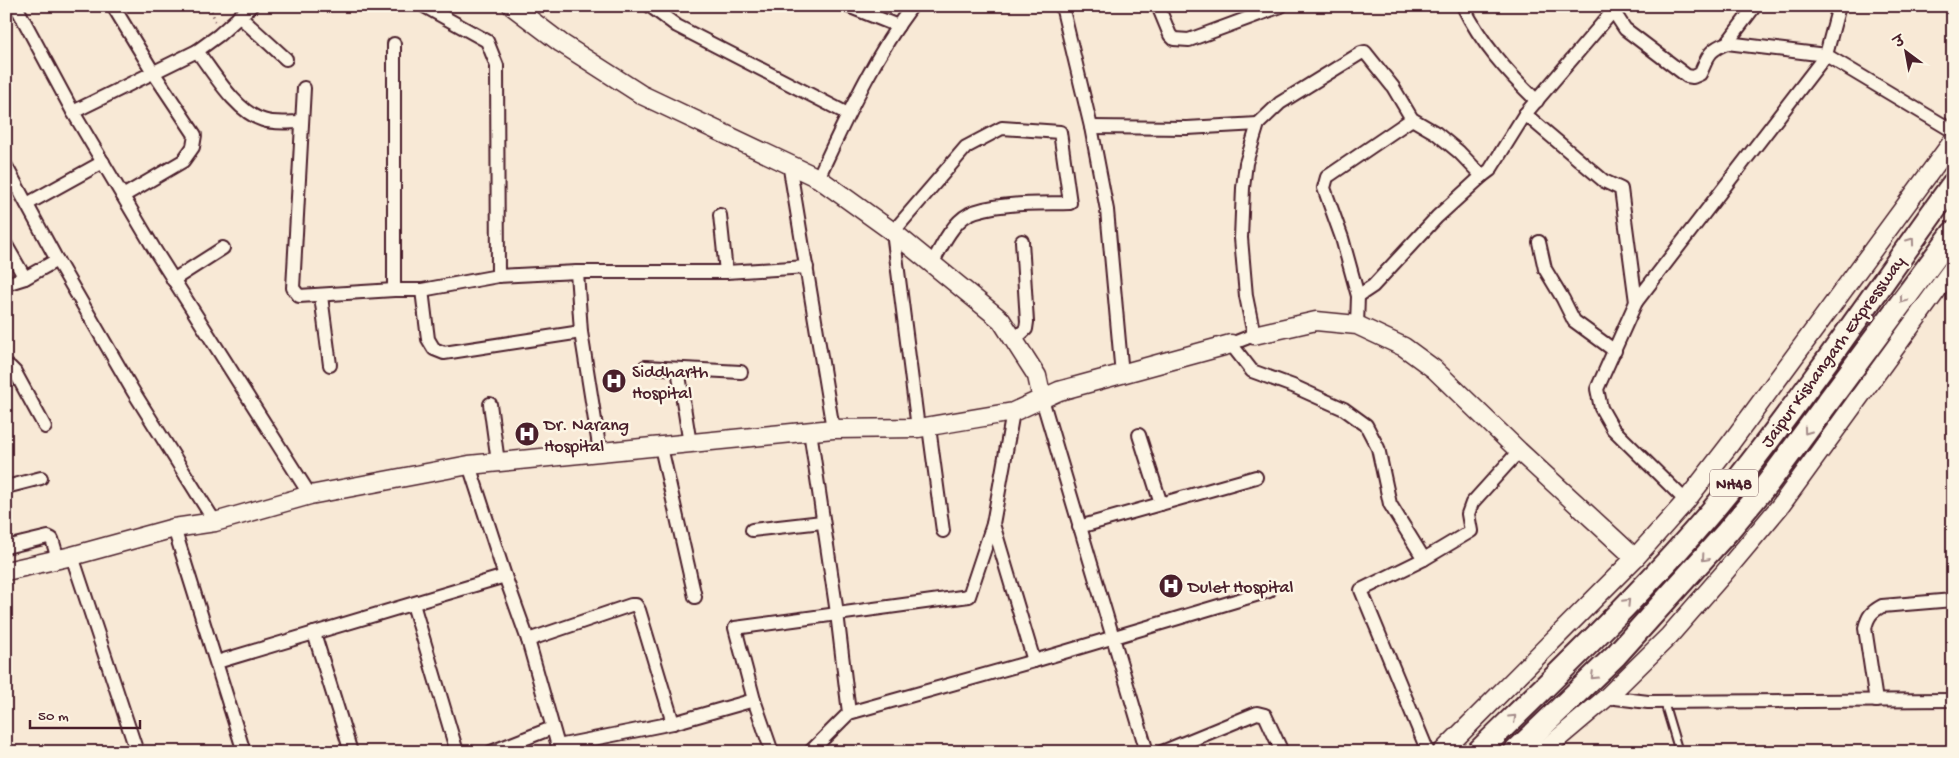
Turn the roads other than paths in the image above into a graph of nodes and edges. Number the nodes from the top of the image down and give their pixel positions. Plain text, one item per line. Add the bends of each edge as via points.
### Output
1 (16, 6) edge
2 (113, 6) edge
3 (251, 6) edge
4 (424, 6) edge
5 (512, 6) edge
6 (650, 6) edge
7 (912, 6) edge
8 (1062, 6) edge
9 (1158, 6) edge
10 (1281, 6) edge
11 (1463, 6) edge
12 (1755, 6) edge
13 (1839, 6) edge
14 (852, 7) edge
15 (1611, 8) edge
16 (240, 16) junction
17 (898, 26) junction
18 (1727, 43) junction
19 (394, 44) dead end
20 (197, 51) junction
21 (1826, 55) junction
22 (286, 59) dead end
23 (153, 72) junction
24 (304, 88) dead end
25 (1536, 101) junction
26 (73, 112) junction
27 (848, 114) junction
28 (1525, 114) junction
29 (1412, 119) junction
30 (301, 122) junction
31 (1258, 124) junction
32 (1091, 127) junction
33 (1953, 131) edge
34 (1953, 141) edge
35 (103, 162) junction
36 (789, 163) junction
37 (6, 166) edge
38 (1482, 176) junction
39 (818, 178) junction
40 (1953, 184) edge
41 (122, 196) junction
42 (26, 204) junction
43 (720, 215) dead end
44 (893, 232) junction
45 (1953, 233) edge
46 (1022, 241) dead end
47 (1539, 242) dead end
48 (6, 245) edge
49 (223, 248) dead end
50 (57, 260) junction
51 (932, 264) junction
52 (807, 267) junction
53 (1953, 268) edge
54 (577, 272) junction
55 (726, 272) junction
56 (498, 276) junction
57 (25, 278) junction
58 (173, 280) junction
59 (6, 284) edge
60 (394, 290) junction
61 (422, 290) junction
62 (321, 296) junction
63 (1358, 296) junction
64 (1636, 302) junction
65 (1357, 325) junction
66 (581, 332) junction
67 (1254, 335) junction
68 (1014, 340) junction
69 (1231, 344) junction
70 (1615, 351) junction
71 (330, 365) dead end
72 (645, 367) dead end
73 (6, 368) edge
74 (678, 369) junction
75 (742, 372) dead end
76 (1122, 374) junction
77 (1042, 399) junction
78 (490, 404) dead end
79 (1013, 412) junction
80 (45, 427) dead end
81 (924, 427) junction
82 (833, 429) junction
83 (810, 431) junction
84 (1139, 435) dead end
85 (690, 444) junction
86 (661, 447) junction
87 (600, 452) junction
88 (1519, 452) junction
89 (498, 462) junction
90 (469, 465) junction
91 (1256, 477) dead end
92 (41, 478) dead end
93 (6, 487) edge
94 (310, 495) junction
95 (1686, 501) junction
96 (1161, 504) junction
97 (215, 522) junction
98 (822, 522) junction
99 (993, 524) junction
100 (1079, 527) junction
101 (174, 528) junction
102 (752, 530) dead end
103 (943, 531) dead end
104 (6, 547) edge
105 (65, 557) junction
106 (1424, 558) junction
107 (1635, 558) junction
108 (6, 571) edge
109 (505, 576) junction
110 (1269, 591) dead end
111 (695, 597) dead end
112 (1953, 600) edge
113 (412, 604) junction
114 (837, 613) junction
115 (314, 633) junction
116 (1114, 637) junction
117 (528, 640) junction
118 (1034, 661) junction
119 (217, 662) junction
120 (1607, 696) junction
121 (754, 700) junction
122 (1953, 700) edge
123 (1664, 702) junction
124 (1876, 702) junction
125 (849, 713) junction
126 (673, 723) junction
127 (552, 728) junction
128 (559, 749) edge
129 (1175, 750) edge
130 (137, 752) edge
131 (244, 752) edge
132 (351, 752) edge
133 (457, 752) edge
134 (491, 752) edge
135 (772, 752) edge
136 (810, 752) edge
137 (1147, 752) edge
138 (1162, 752) edge
139 (1282, 752) edge
140 (1428, 752) edge
141 (1442, 752) edge
142 (1478, 752) edge
143 (1515, 752) edge
144 (1542, 752) edge
145 (1679, 752) edge

1 - 26 street
2 - 23 street
3 - 16 street
4 - 56 street via 487,41 497,66
5 - 36 street via 561,43 642,95
6 - 27 street via 677,26
7 - 17 street
8 - 32 street
9 - 10 street via 1170,35 1174,39 1190,40
11 - 25 street via 1472,26 1491,53
12 - 18 street
13 - 21 street
14 - 17 street
15 - 18 street via 1626,29 1687,76 1700,74 1715,48
15 - 25 street
16 - 20 street
16 - 22 street
17 - 27 street
18 - 21 street
19 - 60 street
20 - 23 street
20 - 30 street via 244,110 263,121
21 - 33 street
21 - 64 street
23 - 26 street
23 - 41 street via 194,135 193,147 183,160
24 - 30 street
25 - 28 street
26 - 35 street
27 - 39 street
28 - 38 street via 1490,170
28 - 64 street via 1604,181 1621,189
29 - 31 street via 1365,52 1280,103
29 - 38 street via 1436,133
29 - 63 street via 1327,177 1324,188
30 - 62 street via 293,288 299,296
31 - 32 street via 1187,128
31 - 67 street via 1246,163 1241,238 1246,296
32 - 76 street via 1107,210
34 - 95 street
35 - 41 street
35 - 42 street
36 - 39 street
36 - 52 street
37 - 42 street
38 - 63 street via 1437,217 1373,286
39 - 44 street
142 -> 40 highway, Jaipur Kishangarh Expressway / NH48 via 1679,548 1738,478
41 - 58 street
42 - 50 street
43 - 55 street
44 - 51 street
44 - 51 street via 966,147 1002,128 1060,132 1070,203 989,207 968,215 951,231
44 - 81 street
45 -> 143 highway, Jaipur Kishangarh Expressway / NH48 via 1768,483 1727,532 1616,655
46 - 68 street via 1027,322 1026,329
47 - 70 street via 1545,269 1574,321
48 - 57 street
49 - 58 street
50 - 57 street
50 - 97 street via 133,391
51 - 68 street via 1001,320
52 - 55 street
52 - 82 street
53 - 120 street via 1781,505 1669,636
54 - 55 street
54 - 56 street
54 - 66 street
56 - 61 street
57 - 59 street
58 - 94 street
60 - 61 street
60 - 62 street
61 - 66 street via 428,339 434,349 444,353
62 - 71 street
63 - 65 street
64 - 70 street
65 - 67 street via 1316,321
65 - 88 street via 1404,346 1434,369
66 - 87 street
67 - 69 street
68 - 77 street via 1036,376
69 - 76 street
69 - 106 street via 1252,371 1344,409 1366,425 1378,448 1390,504
70 - 95 street via 1597,389 1602,408 1613,429
72 - 74 street
73 - 80 street via 15,372
74 - 75 street
74 - 85 street
76 - 77 street via 1059,391
77 - 79 street
77 - 100 street
78 - 89 street
79 - 81 street
79 - 99 street
81 - 82 street
81 - 103 street
82 - 83 street
83 - 85 street
83 - 98 street
84 - 96 street
85 - 86 street
86 - 87 street
86 - 111 street
87 - 89 street
88 - 106 street via 1472,503 1468,514 1471,531
88 - 107 street
89 - 90 street
90 - 94 street
90 - 109 street
91 - 96 street
92 - 93 street
94 - 97 street
95 - 107 street
96 - 100 street
97 - 101 street
98 - 102 street
98 - 114 street
99 - 114 street via 969,596
99 - 118 street
100 - 116 street
101 - 105 street
101 - 119 street
104 - 105 street via 48,536
105 - 108 street
105 - 130 street
106 - 140 street via 1361,590
107 - 141 street
109 - 113 street
109 - 117 street
110 - 116 street
112 - 124 street via 1882,606 1868,616 1865,628
113 - 115 street
113 - 133 street
114 - 121 street via 735,628
114 - 125 street
115 - 119 street
115 - 132 street
116 - 118 street
116 - 137 street
117 - 126 street via 636,605
117 - 127 street
118 - 125 street
119 - 131 street
120 - 123 street
120 - 144 street
121 - 126 street
121 - 135 street
122 - 124 street
123 - 124 street
123 - 145 lane
125 - 136 street
126 - 128 street
127 - 128 street
127 - 134 street
129 - 138 street
129 - 139 street via 1257,713 1265,715

